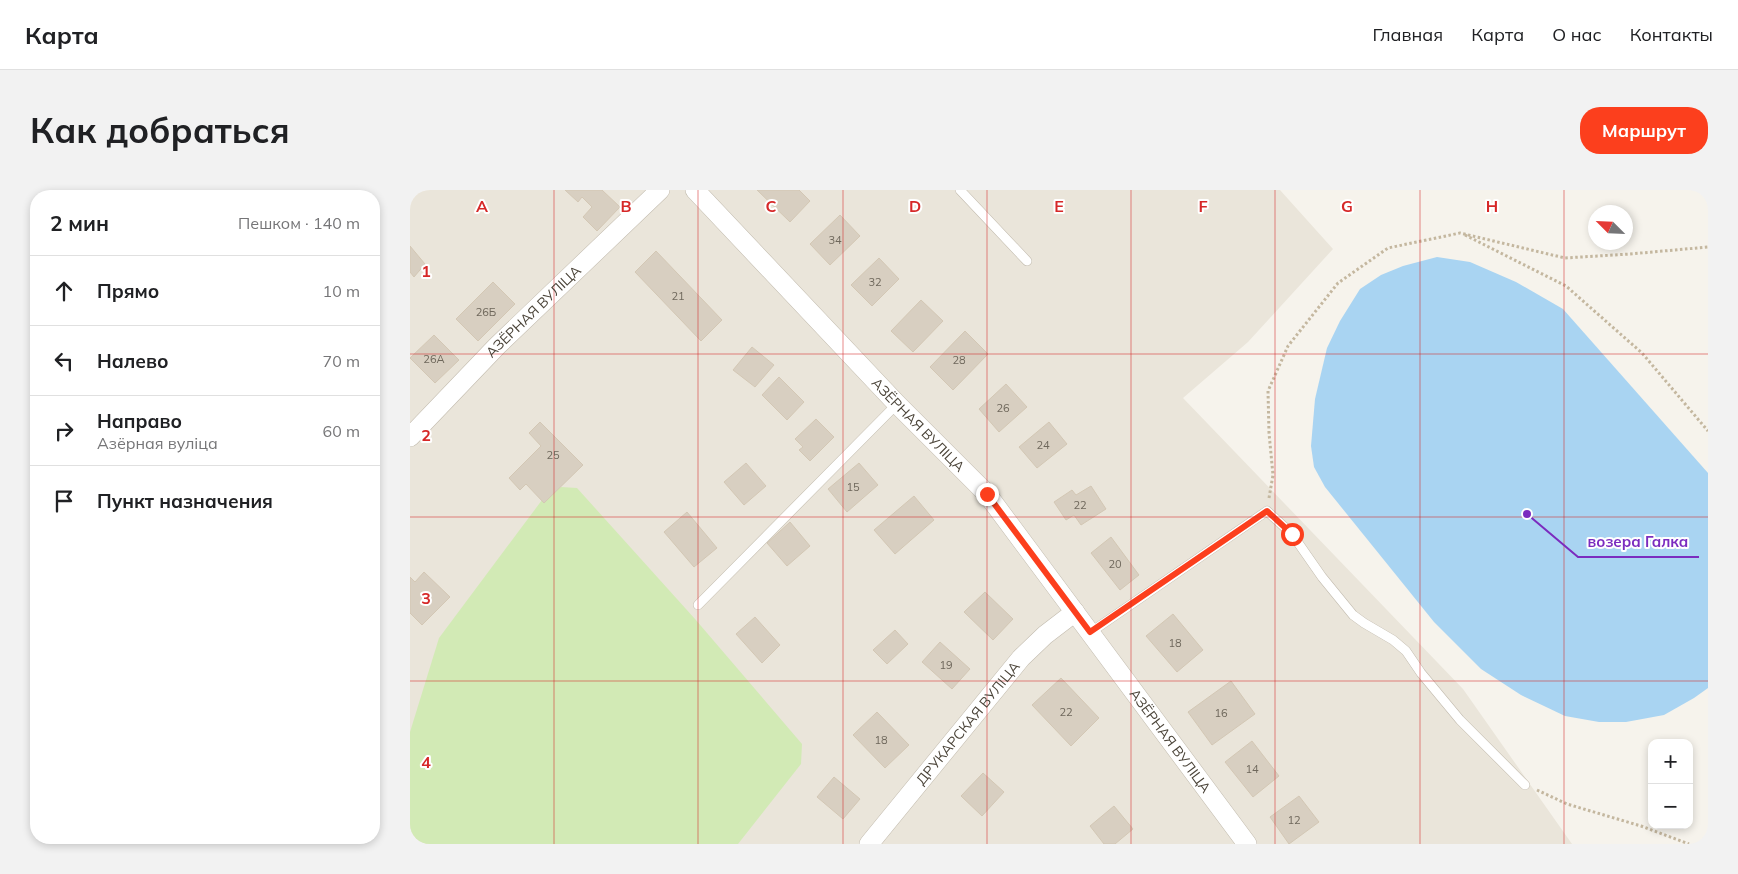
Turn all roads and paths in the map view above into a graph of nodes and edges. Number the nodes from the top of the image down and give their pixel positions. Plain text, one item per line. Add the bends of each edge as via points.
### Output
1 (660, 190) edge
2 (695, 190) edge
3 (960, 190) edge
4 (1460, 233) junction
5 (1708, 248) edge
6 (1027, 261) dead end
7 (897, 404) junction
8 (1708, 431) edge
9 (410, 437) edge
10 (1267, 511) junction
11 (698, 605) dead end
12 (1075, 612) junction
13 (1090, 632) junction
14 (1525, 785) joint
15 (1708, 841) edge
16 (869, 844) edge
17 (1247, 844) edge
18 (1689, 844) edge
19 (1703, 844) edge

1 - 9 street, АЗЁРНАЯ ВУЛІЦА via 497,346
2 - 7 street, АЗЁРНАЯ ВУЛІЦА
3 - 6 lane
4 - 5 path via 1565,258
4 - 8 path via 1566,286 1642,353
4 - 10 path via 1388,248 1338,283 1288,346 1268,391 1272,475
7 - 11 lane
7 - 12 street, АЗЁРНАЯ ВУЛІЦА via 987,494
10 - 13 lane
10 - 14 lane via 1292,534 1353,615 1406,651 1460,720
12 - 13 street, АЗЁРНАЯ ВУЛІЦА
12 - 16 street, ДРУКАРСКАЯ ВУЛІЦА via 1021,658
13 - 17 street, АЗЁРНАЯ ВУЛІЦА
14 - 18 path via 1567,804
15 - 19 path

